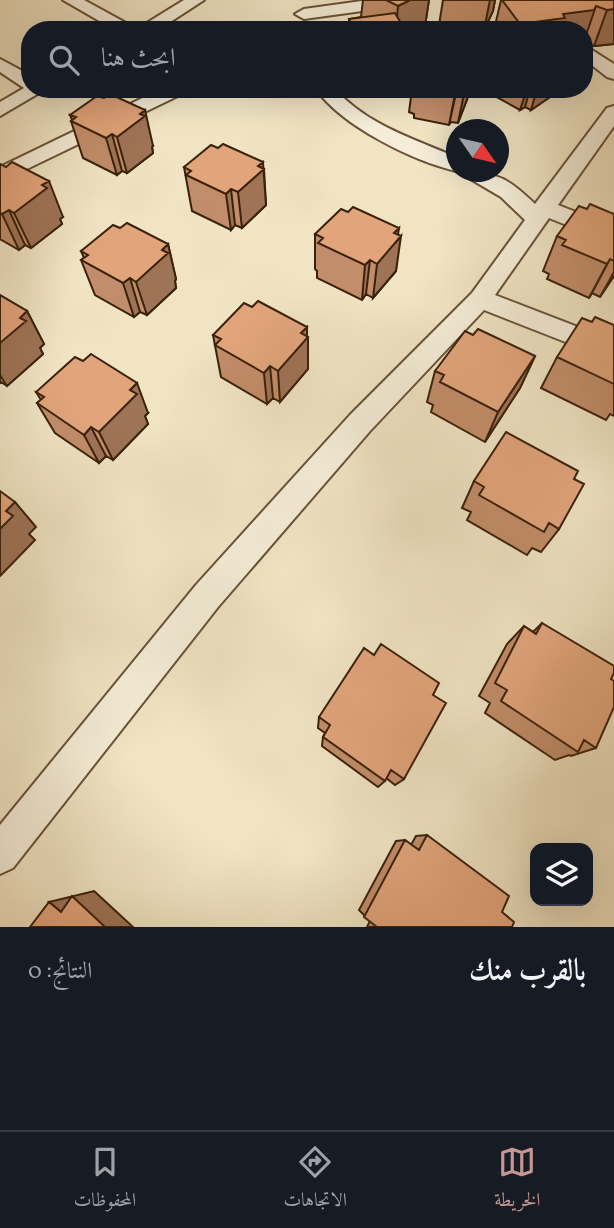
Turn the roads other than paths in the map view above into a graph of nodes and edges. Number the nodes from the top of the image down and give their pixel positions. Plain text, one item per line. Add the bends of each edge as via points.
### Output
1 (71, 0) edge
2 (195, 0) edge
3 (394, 1) edge
4 (304, 20) edge
5 (112, 21) edge
6 (160, 21) edge
7 (593, 57) edge
8 (0, 64) edge
9 (614, 73) edge
10 (21, 78) edge
11 (21, 98) edge
12 (158, 98) edge
13 (334, 98) edge
14 (0, 110) edge
15 (614, 113) edge
16 (446, 159) edge
17 (0, 175) edge
18 (492, 182) edge
19 (541, 213) junction
20 (614, 236) edge
21 (480, 299) junction
22 (614, 351) edge
23 (0, 855) edge

1 - 5 street
2 - 6 street
3 - 4 street
7 - 9 street
8 - 10 street
11 - 14 street
12 - 17 street
13 - 16 street via 360,120
15 - 19 street
18 - 19 street
19 - 20 street
19 - 21 street
21 - 22 street
21 - 23 street via 360,423 216,586

